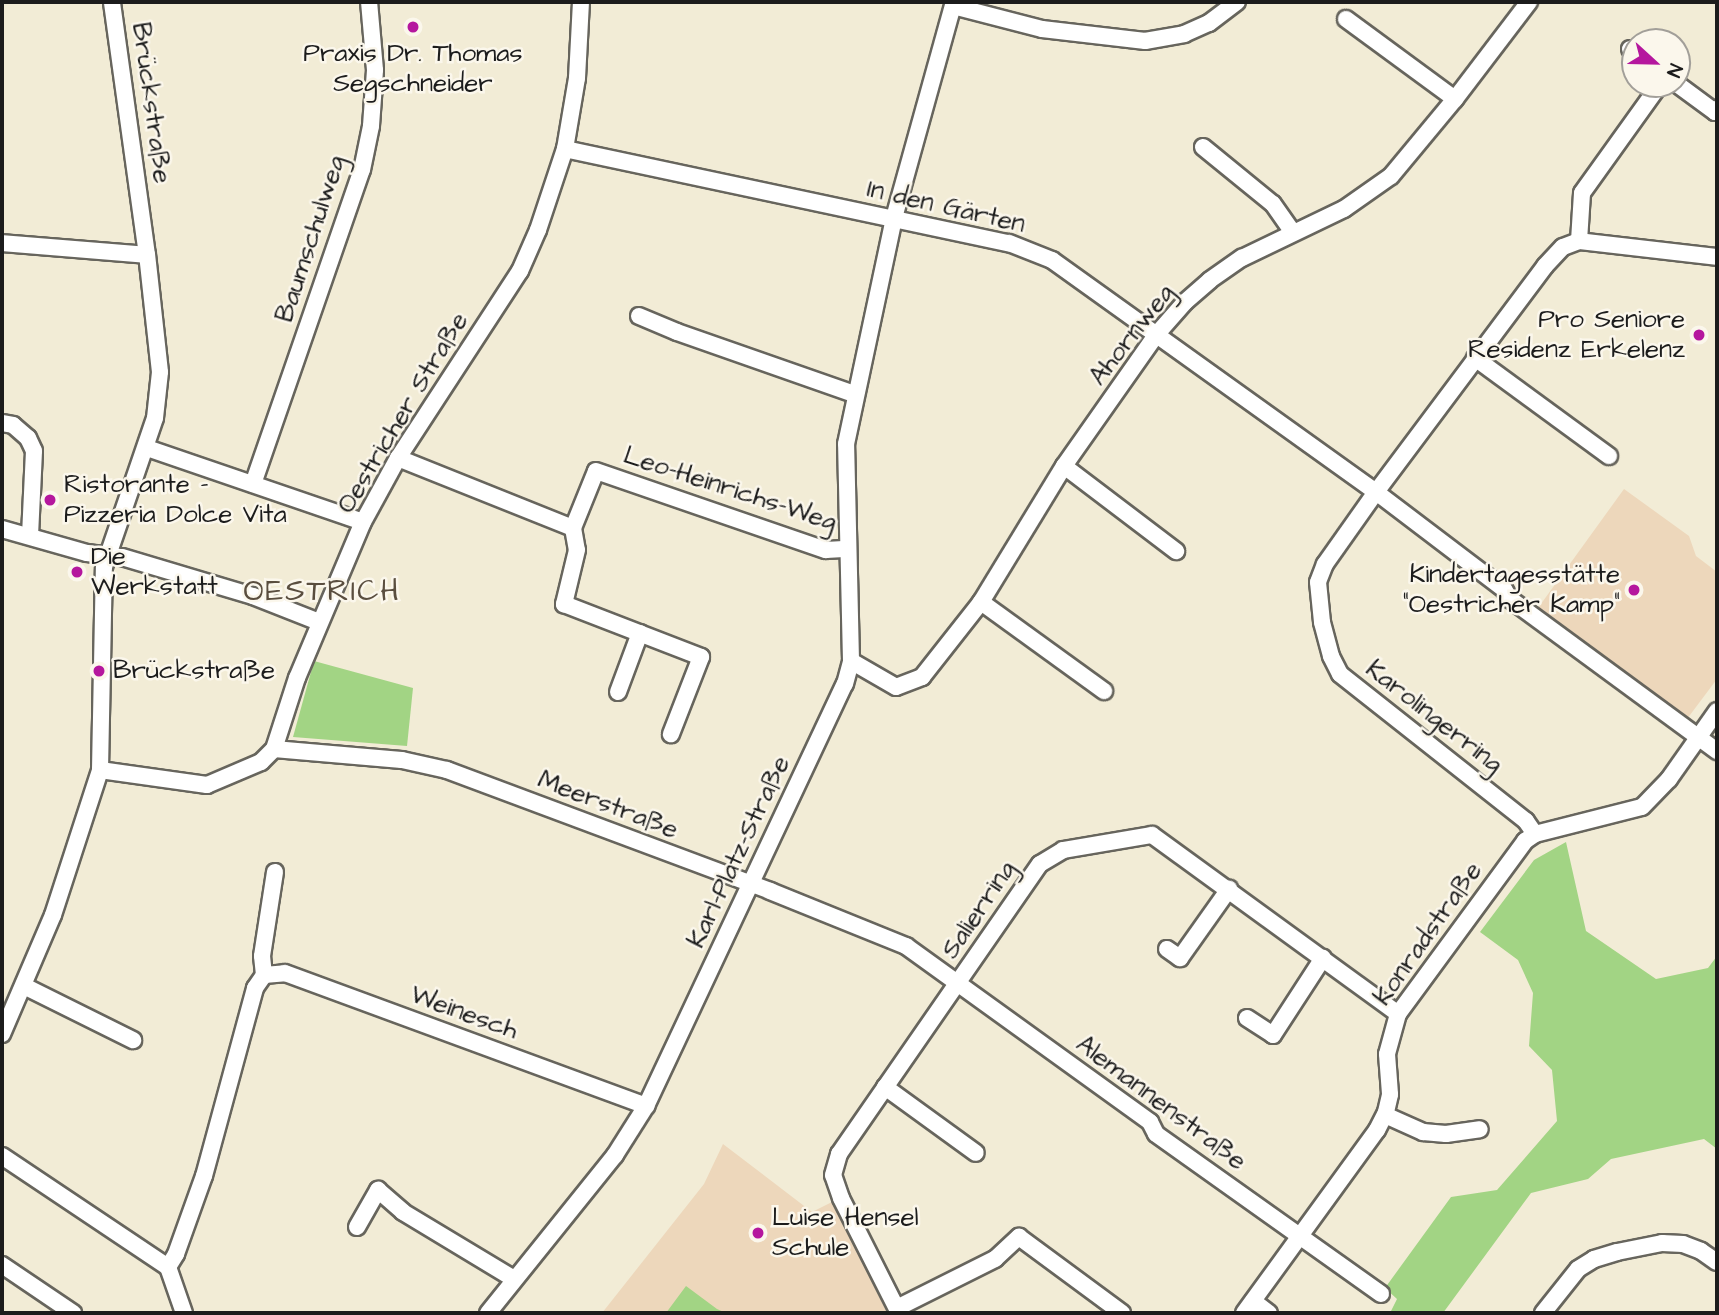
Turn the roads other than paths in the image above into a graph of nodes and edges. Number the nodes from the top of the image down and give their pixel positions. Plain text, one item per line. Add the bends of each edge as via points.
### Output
1 (112, 2) edge
2 (369, 2) edge
3 (581, 2) edge
4 (1237, 2) edge
5 (1529, 2) edge
6 (953, 4) edge
7 (1346, 19) dead end
8 (1691, 94) edge
9 (1650, 98) edge
10 (1455, 99) junction
11 (1717, 108) edge
12 (1203, 147) dead end
13 (565, 149) junction
14 (894, 218) junction
15 (1293, 233) junction
16 (1579, 242) junction
17 (2, 243) edge
18 (147, 255) junction
19 (1717, 257) edge
20 (639, 316) dead end
21 (1156, 335) junction
22 (1475, 358) junction
23 (854, 394) junction
24 (2, 423) edge
25 (147, 448) junction
26 (1609, 456) dead end
27 (398, 458) junction
28 (1065, 466) junction
29 (253, 484) junction
30 (1376, 492) junction
31 (363, 522) junction
32 (573, 528) junction
33 (2, 529) edge
34 (30, 535) junction
35 (848, 550) junction
36 (1176, 551) dead end
37 (106, 555) junction
38 (981, 602) junction
39 (319, 622) junction
40 (640, 633) junction
41 (851, 661) junction
42 (1104, 691) dead end
43 (618, 692) dead end
44 (1717, 711) edge
45 (671, 734) dead end
46 (1698, 738) junction
47 (274, 749) junction
48 (1717, 751) edge
49 (100, 770) junction
50 (1535, 834) junction
51 (275, 872) dead end
52 (751, 884) junction
53 (1229, 889) junction
54 (1167, 949) dead end
55 (914, 950) joint
56 (1323, 958) junction
57 (264, 975) junction
58 (959, 983) junction
59 (24, 986) junction
60 (1398, 1014) junction
61 (1247, 1018) dead end
62 (2, 1034) edge
63 (133, 1040) dead end
64 (884, 1087) junction
65 (646, 1106) junction
66 (1385, 1115) junction
67 (1479, 1129) dead end
68 (976, 1153) dead end
69 (2, 1156) edge
70 (357, 1227) dead end
71 (1299, 1238) junction
72 (1717, 1262) edge
73 (2, 1265) edge
74 (167, 1267) junction
75 (514, 1279) junction
76 (1381, 1294) dead end
77 (1249, 1307) edge
78 (898, 1311) edge
79 (73, 1313) edge
80 (184, 1313) edge
81 (488, 1313) edge
82 (1122, 1313) edge
83 (1269, 1313) edge
84 (1543, 1313) edge

1 - 18 street, Brückstraße
2 - 29 street, Baumschulweg via 374,70 371,126 362,170
3 - 13 street, Oestricher Straße via 577,78
4 - 6 street via 1209,23 1184,34 1145,41 1042,29
5 - 10 street, Ahornweg
6 - 14 street, Karl-Platz-Straße
7 - 10 street
8 - 11 street via 1715,112
9 - 16 street via 1583,193
10 - 15 street, Ahornweg via 1391,176 1344,209
12 - 15 street via 1273,204
13 - 14 street, In den Gärten
13 - 27 street, Oestricher Straße via 520,271
14 - 21 street, In den Gärten via 1009,243 1052,260
14 - 23 street, Karl-Platz-Straße
15 - 21 street, Ahornweg via 1210,280
16 - 19 street
16 - 22 street, Karolingerring via 1563,247 1545,266
17 - 18 street
18 - 25 street, Brückstraße via 160,372
20 - 23 street
21 - 28 street, Ahornweg
21 - 30 street, In den Gärten
22 - 26 street
22 - 30 street, Karolingerring
23 - 35 street, Karl-Platz-Straße via 846,444
24 - 34 street via 27,438 34,451
25 - 29 street
25 - 37 street, Brückstraße
27 - 31 street, Oestricher Straße
27 - 32 street
28 - 36 street
28 - 38 street, Ahornweg
29 - 31 street
30 - 46 street, In den Gärten via 1504,589 1510,599
30 - 50 street, Karolingerring via 1325,564 1318,582 1331,656 1340,674 1526,821
31 - 39 street, Oestricher Straße
32 - 35 street, Leo-Heinrichs-Weg via 596,471 826,550
32 - 40 street via 577,550 564,604
33 - 34 street
34 - 37 street
35 - 41 street, Karl-Platz-Straße
37 - 39 street via 253,596
37 - 49 street, Brückstraße
38 - 41 street, Ahornweg via 922,677 896,687
38 - 42 street
39 - 47 street, Oestricher Straße
40 - 43 street
40 - 45 street via 701,657
41 - 52 street, Karl-Platz-Straße via 845,684
44 - 46 street
46 - 48 street, In den Gärten
46 - 50 street via 1642,807
47 - 49 street via 261,762 207,785
47 - 52 street, Meerstraße via 423,763
49 - 59 street, Brückstraße via 53,915
50 - 60 street, Konradstraße via 1525,841
51 - 57 street via 262,956
52 - 55 street, Meerstraße
52 - 65 street, Karl-Platz-Straße
53 - 54 street via 1180,958
53 - 56 street, Salierring
53 - 58 street, Salierring via 1152,835 1063,850 1040,864
55 - 58 street, Alemannenstraße
56 - 60 street, Salierring
56 - 61 street via 1273,1035
57 - 65 street, Weinesch via 285,972
57 - 74 street via 256,988 204,1176
58 - 64 street, Salierring
58 - 71 street, Alemannenstraße
59 - 62 street, Brückstraße
59 - 63 street
60 - 66 street, Konradstraße via 1387,1055 1390,1094
64 - 68 street
64 - 78 street, Salierring via 839,1154 833,1175
65 - 75 street, Karl-Platz-Straße via 615,1155
66 - 67 street via 1423,1132
66 - 71 street, Konradstraße
69 - 74 street
70 - 75 street via 378,1190 403,1212
71 - 76 street, Alemannenstraße
71 - 77 street, Konradstraße
72 - 84 street via 1683,1244 1616,1252 1578,1269
73 - 79 street
74 - 80 street
75 - 81 street, Karl-Platz-Straße
77 - 83 street, Konradstraße
78 - 82 street via 995,1259 1019,1237

